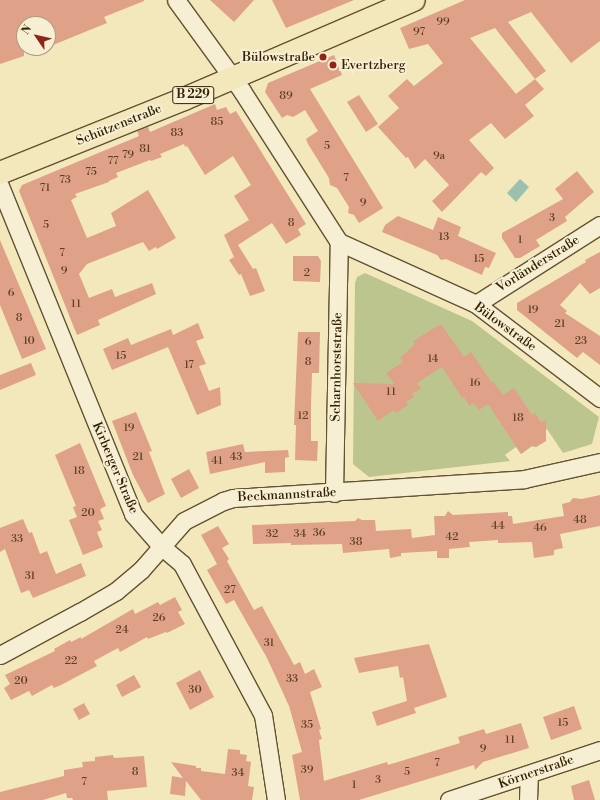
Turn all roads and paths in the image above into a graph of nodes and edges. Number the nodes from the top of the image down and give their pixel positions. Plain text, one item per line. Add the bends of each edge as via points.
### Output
1 (176, 0) edge
2 (414, 0) edge
3 (233, 78) junction
4 (0, 173) edge
5 (0, 186) edge
6 (600, 225) edge
7 (339, 242) junction
8 (476, 304) junction
9 (600, 398) edge
10 (600, 462) edge
11 (334, 493) junction
12 (162, 547) junction
13 (0, 655) edge
14 (600, 750) edge
15 (530, 775) junction
16 (276, 800) edge
17 (449, 800) edge
18 (528, 800) edge

1 - 3 street
2 - 3 main road, Schützenstraße / B 229
3 - 4 main road, Schützenstraße / B 229
3 - 7 street
5 - 12 street, Kirberger Straße via 133,514
6 - 8 street, Vorländerstraße
7 - 8 street, Bülowstraße
7 - 11 street, Scharnhorststraße
8 - 9 street, Bülowstraße
10 - 11 street, Beckmannstraße via 524,479
11 - 12 street, Beckmannstraße via 233,498 223,501 184,521
12 - 13 street, Beckmannstraße via 141,570 116,591
12 - 16 street, Kirberger Straße via 182,564 263,715
14 - 15 street, Körnerstraße
15 - 17 street, Körnerstraße
15 - 18 street

